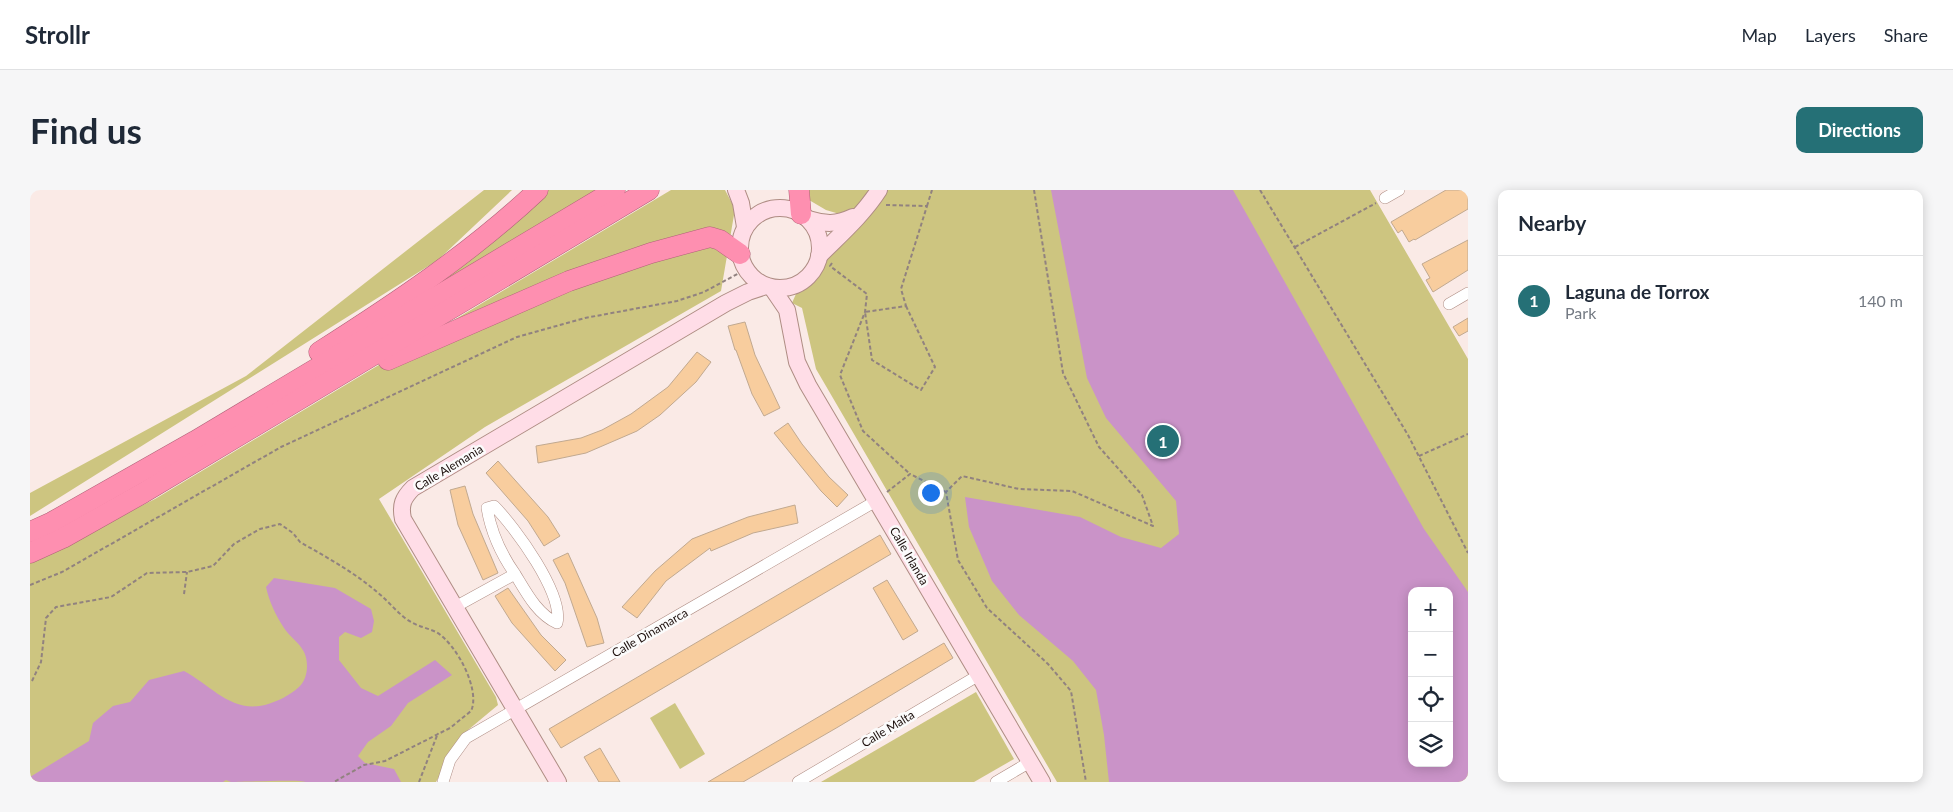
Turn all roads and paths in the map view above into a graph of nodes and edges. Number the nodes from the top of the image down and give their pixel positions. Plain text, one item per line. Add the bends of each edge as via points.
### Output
1 (538, 190) edge
2 (615, 190) edge
3 (650, 190) edge
4 (736, 190) edge
5 (740, 190) edge
6 (800, 190) edge
7 (932, 190) edge
8 (1034, 190) edge
9 (1260, 190) edge
10 (1399, 190) edge
11 (1385, 198) joint
12 (871, 202) edge
13 (927, 206) junction
14 (768, 209) junction
15 (805, 217) junction
16 (745, 227) junction
17 (1294, 247) junction
18 (827, 258) junction
19 (741, 264) junction
20 (800, 283) junction
21 (769, 287) junction
22 (1468, 294) edge
23 (726, 303) junction
24 (1449, 304) dead end
25 (906, 306) junction
26 (865, 312) junction
27 (791, 325) junction
28 (341, 376) junction
29 (1468, 434) edge
30 (195, 441) junction
31 (1419, 456) junction
32 (910, 474) junction
33 (946, 492) junction
34 (876, 501) junction
35 (30, 532) edge
36 (1468, 552) edge
37 (30, 553) edge
38 (187, 572) junction
39 (515, 574) junction
40 (30, 585) edge
41 (184, 594) dead end
42 (455, 607) junction
43 (979, 675) junction
44 (32, 681) dead end
45 (516, 711) junction
46 (438, 733) junction
47 (1030, 762) junction
48 (334, 782) edge
49 (419, 782) edge
50 (443, 782) edge
51 (558, 782) edge
52 (798, 782) edge
53 (996, 782) edge
54 (1042, 782) edge
55 (1086, 782) edge

1 - 30 highway via 459,257 411,292 212,420
2 - 30 highway
3 - 28 highway
4 - 16 street
5 - 14 street via 757,206
6 - 15 highway
7 - 13 path
8 - 33 path via 1063,372 1099,447 1142,495 1154,526 1072,491 1019,488 962,476
9 - 17 path
10 - 11 street
11 - 17 path
12 - 13 path
12 - 15 street via 838,224
12 - 18 street via 835,238
13 - 25 path via 901,289
14 - 15 street via 780,208
14 - 16 street
15 - 18 street
16 - 19 street via 740,240
17 - 31 path
18 - 20 street
18 - 26 path via 830,266 867,294
19 - 21 street via 750,275
19 - 23 street, Calle Alemania via 739,281
19 - 28 highway via 720,240 710,237 651,253 569,281 369,369
19 - 40 path via 704,292 677,301 586,318 517,337 281,447 62,572
20 - 21 street via 791,287
20 - 27 street, Calle Irlanda
21 - 23 street, Calle Alemania via 748,292
21 - 27 street, Calle Irlanda via 787,310
22 - 24 street
23 - 42 street, Calle Alemania via 413,488 404,497 403,519
25 - 26 path
25 - 26 path via 935,368 921,390 872,360
26 - 32 path via 840,375 862,431
27 - 34 street, Calle Irlanda via 798,362 808,385
28 - 37 highway via 143,493
29 - 31 path
30 - 35 highway
31 - 36 path
32 - 33 path
32 - 34 path
33 - 55 path via 958,560 987,608 1048,664 1071,691
34 - 43 street, Calle Irlanda
34 - 45 street, Calle Dinamarca
38 - 41 path
38 - 44 path via 147,573 111,597 56,607 46,618 44,651
38 - 46 path via 213,566 234,544 260,529 273,524 286,527 300,542 378,592 406,619 436,633 458,657 469,676 475,695 474,705 462,719
39 - 39 street via 503,557 489,523 487,508 494,506 508,520 531,554 554,598 559,615 557,624 535,604
39 - 42 street
42 - 45 street, Calle Alemania
43 - 47 street, Calle Irlanda
43 - 52 street, Calle Malta
45 - 50 street, Calle Dinamarca via 466,738 450,760
45 - 51 street, Calle Alemania
46 - 48 path via 385,761 364,765
46 - 49 path
47 - 53 street
47 - 54 street, Calle Irlanda

